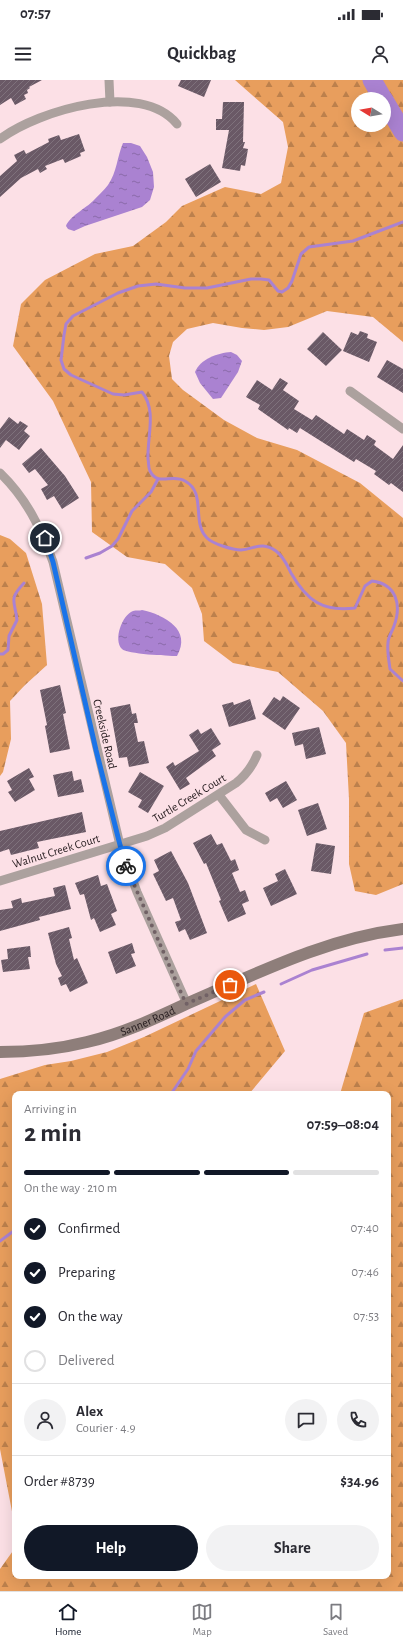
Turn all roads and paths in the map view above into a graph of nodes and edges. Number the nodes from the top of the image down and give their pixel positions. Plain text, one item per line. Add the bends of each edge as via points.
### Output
1 (109, 80) edge
2 (110, 102) junction
3 (177, 124) dead end
4 (0, 139) edge
5 (350, 391) dead end
6 (403, 429) edge
7 (0, 473) edge
8 (257, 755) dead end
9 (219, 795) junction
10 (265, 840) dead end
11 (120, 845) junction
12 (0, 881) edge
13 (403, 929) edge
14 (186, 1004) junction
15 (0, 1052) edge

1 - 2 street
2 - 3 street via 147,104 170,115
2 - 4 street via 51,113
5 - 6 street
7 - 11 street, Creekside Road via 23,498 35,518 53,562
8 - 9 street, Turtle Creek Court via 253,766 246,774
9 - 10 street via 246,830
9 - 11 street, Turtle Creek Court via 165,828
11 - 12 street, Walnut Creek Court
11 - 14 street, Creekside Road via 137,892
13 - 14 main road, Sanner Road via 350,938 296,956
14 - 15 main road, Sanner Road via 140,1025 87,1043 36,1051

